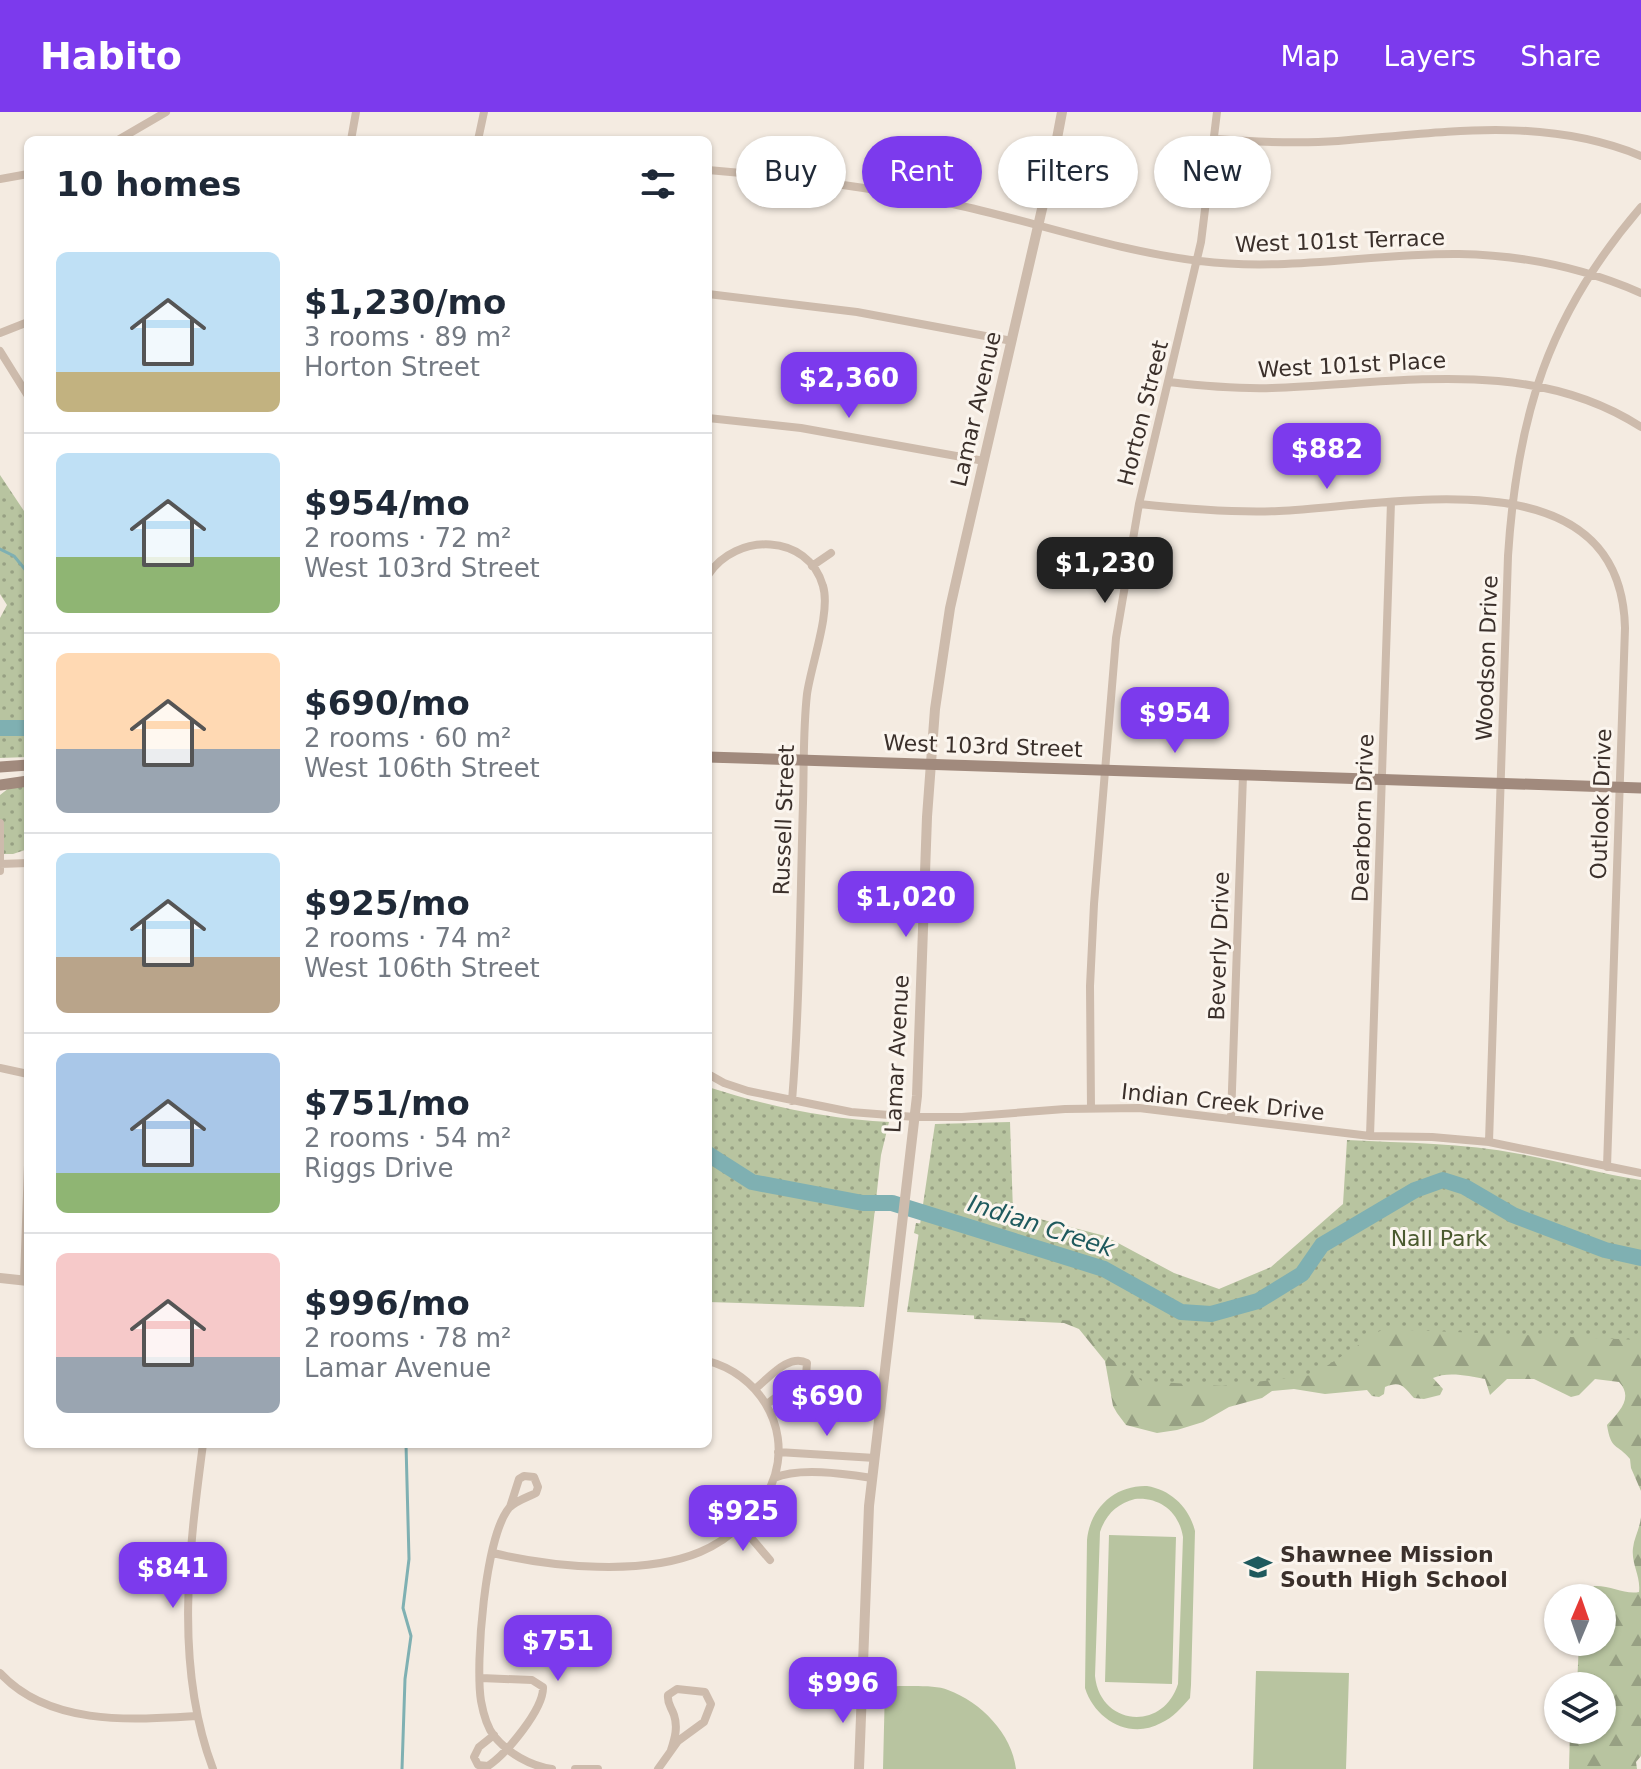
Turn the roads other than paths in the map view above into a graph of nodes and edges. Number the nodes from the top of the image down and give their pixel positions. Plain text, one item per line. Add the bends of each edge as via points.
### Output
1 (166, 112) edge
2 (356, 112) edge
3 (484, 112) edge
4 (1062, 112) edge
5 (1217, 112) edge
6 (125, 136) edge
7 (352, 136) edge
8 (479, 136) edge
9 (1215, 136) edge
10 (1271, 142) edge
11 (1641, 156) edge
12 (712, 170) edge
13 (24, 175) edge
14 (0, 179) edge
15 (1641, 207) edge
16 (1205, 208) edge
17 (1039, 226) junction
18 (1198, 261) junction
19 (1590, 274) junction
20 (1641, 293) edge
21 (712, 294) edge
22 (24, 324) edge
23 (0, 333) edge
24 (1012, 341) junction
25 (0, 351) edge
26 (1169, 382) junction
27 (1536, 387) junction
28 (24, 390) edge
29 (712, 418) edge
30 (1641, 427) edge
31 (984, 461) junction
32 (1391, 502) junction
33 (1139, 504) junction
34 (1511, 505) junction
35 (831, 553) dead end
36 (812, 566) junction
37 (712, 568) edge
38 (712, 757) edge
39 (804, 761) junction
40 (930, 764) junction
41 (24, 765) edge
42 (0, 767) edge
43 (1105, 770) junction
44 (1243, 775) junction
45 (1382, 780) junction
46 (24, 782) edge
47 (1501, 783) junction
48 (0, 785) edge
49 (1620, 787) junction
50 (1641, 788) edge
51 (0, 823) edge
52 (24, 863) edge
53 (0, 864) edge
54 (0, 871) edge
55 (0, 1068) edge
56 (24, 1073) edge
57 (712, 1076) edge
58 (792, 1101) junction
59 (1091, 1108) junction
60 (915, 1117) junction
61 (1231, 1118) junction
62 (1370, 1136) junction
63 (1489, 1142) junction
64 (1607, 1167) junction
65 (1641, 1173) edge
66 (0, 1278) edge
67 (24, 1280) edge
68 (712, 1362) edge
69 (755, 1389) junction
70 (767, 1404) junction
71 (203, 1448) edge
72 (778, 1452) junction
73 (875, 1458) junction
74 (774, 1478) junction
75 (872, 1478) junction
76 (510, 1507) dead end
77 (740, 1525) junction
78 (493, 1553) junction
79 (770, 1560) dead end
80 (0, 1673) edge
81 (481, 1678) junction
82 (196, 1716) junction
83 (494, 1735) junction
84 (508, 1748) junction
85 (671, 1750) junction
86 (213, 1769) edge
87 (552, 1769) edge
88 (575, 1769) edge
89 (598, 1769) edge
90 (658, 1769) edge
91 (859, 1769) edge

1 - 6 street
2 - 7 street
3 - 8 street
4 - 17 street, Lamar Avenue
5 - 9 street, Horton Street
10 - 11 street via 1508,129 1564,134
12 - 17 street, West 101st Terrace via 901,194
13 - 14 street
15 - 19 street, Woodson Drive
16 - 18 street, Horton Street
17 - 18 street, West 101st Terrace via 1147,254
17 - 24 street, Lamar Avenue
18 - 19 street, West 101st Terrace via 1293,264 1459,254 1531,260
18 - 26 street, Horton Street
19 - 20 street, West 101st Terrace
19 - 27 street, Woodson Drive
21 - 24 street via 857,312
22 - 23 street
24 - 31 street, Lamar Avenue
25 - 28 street
26 - 27 street, West 101st Place via 1271,388 1449,378
26 - 33 street, Horton Street
27 - 30 street, West 101st Place via 1602,405
27 - 34 street, Woodson Drive
29 - 31 street via 801,428
31 - 40 street, Lamar Avenue via 950,608
32 - 33 street, Outlook Drive via 1249,511
32 - 34 street, Outlook Drive via 1439,499
32 - 45 street, Dearborn Drive
33 - 43 street, Horton Street via 1116,638
34 - 47 street, Woodson Drive
34 - 49 street, Outlook Drive via 1545,511 1573,525 1601,550 1616,577 1625,628
35 - 36 street
36 - 37 street via 800,552 760,545 731,552
36 - 39 street, Russell Street via 825,601 807,697
38 - 39 main road, West 103rd Street
39 - 40 main road, West 103rd Street
39 - 58 street, Russell Street
40 - 43 main road, West 103rd Street
40 - 60 street, Lamar Avenue
41 - 42 main road
43 - 44 main road, West 103rd Street
43 - 59 street, Horton Street via 1090,986
44 - 45 main road, West 103rd Street
44 - 61 street, Beverly Drive
45 - 47 main road, West 103rd Street
45 - 62 street, Dearborn Drive
46 - 48 main road
47 - 49 main road, West 103rd Street
47 - 63 street, Woodson Drive
49 - 50 main road, West 103rd Street
49 - 64 street, Outlook Drive
51 - 53 street
52 - 53 street
53 - 54 street
55 - 56 street
57 - 58 street, Indian Creek Drive
58 - 60 street, Indian Creek Drive
59 - 60 street, Indian Creek Drive
59 - 61 street, Indian Creek Drive
60 - 73 street, Lamar Avenue
61 - 62 street, Indian Creek Drive
62 - 63 street, Indian Creek Drive
63 - 64 street, Indian Creek Drive
64 - 65 street, Indian Creek Drive
66 - 67 street
68 - 69 street
69 - 70 street
69 - 70 street via 791,1361 807,1363 806,1375
70 - 72 street
71 - 82 street via 189,1600
72 - 73 street
72 - 74 street
73 - 75 street, Lamar Avenue
74 - 75 street via 804,1473
74 - 77 street via 761,1503
75 - 91 street, Lamar Avenue
76 - 78 street
77 - 78 street via 699,1553 644,1565 560,1563
77 - 79 street
78 - 81 street via 482,1610
80 - 82 street via 20,1691 60,1710 120,1717
81 - 83 street via 484,1714
81 - 84 street via 532,1680 543,1687 541,1702
82 - 86 street
83 - 84 street
83 - 84 street via 476,1751 478,1765 488,1766
84 - 87 street via 533,1765
85 - 85 street via 704,1722 711,1704 705,1692 677,1689 668,1695 676,1728
85 - 90 street
88 - 89 street

